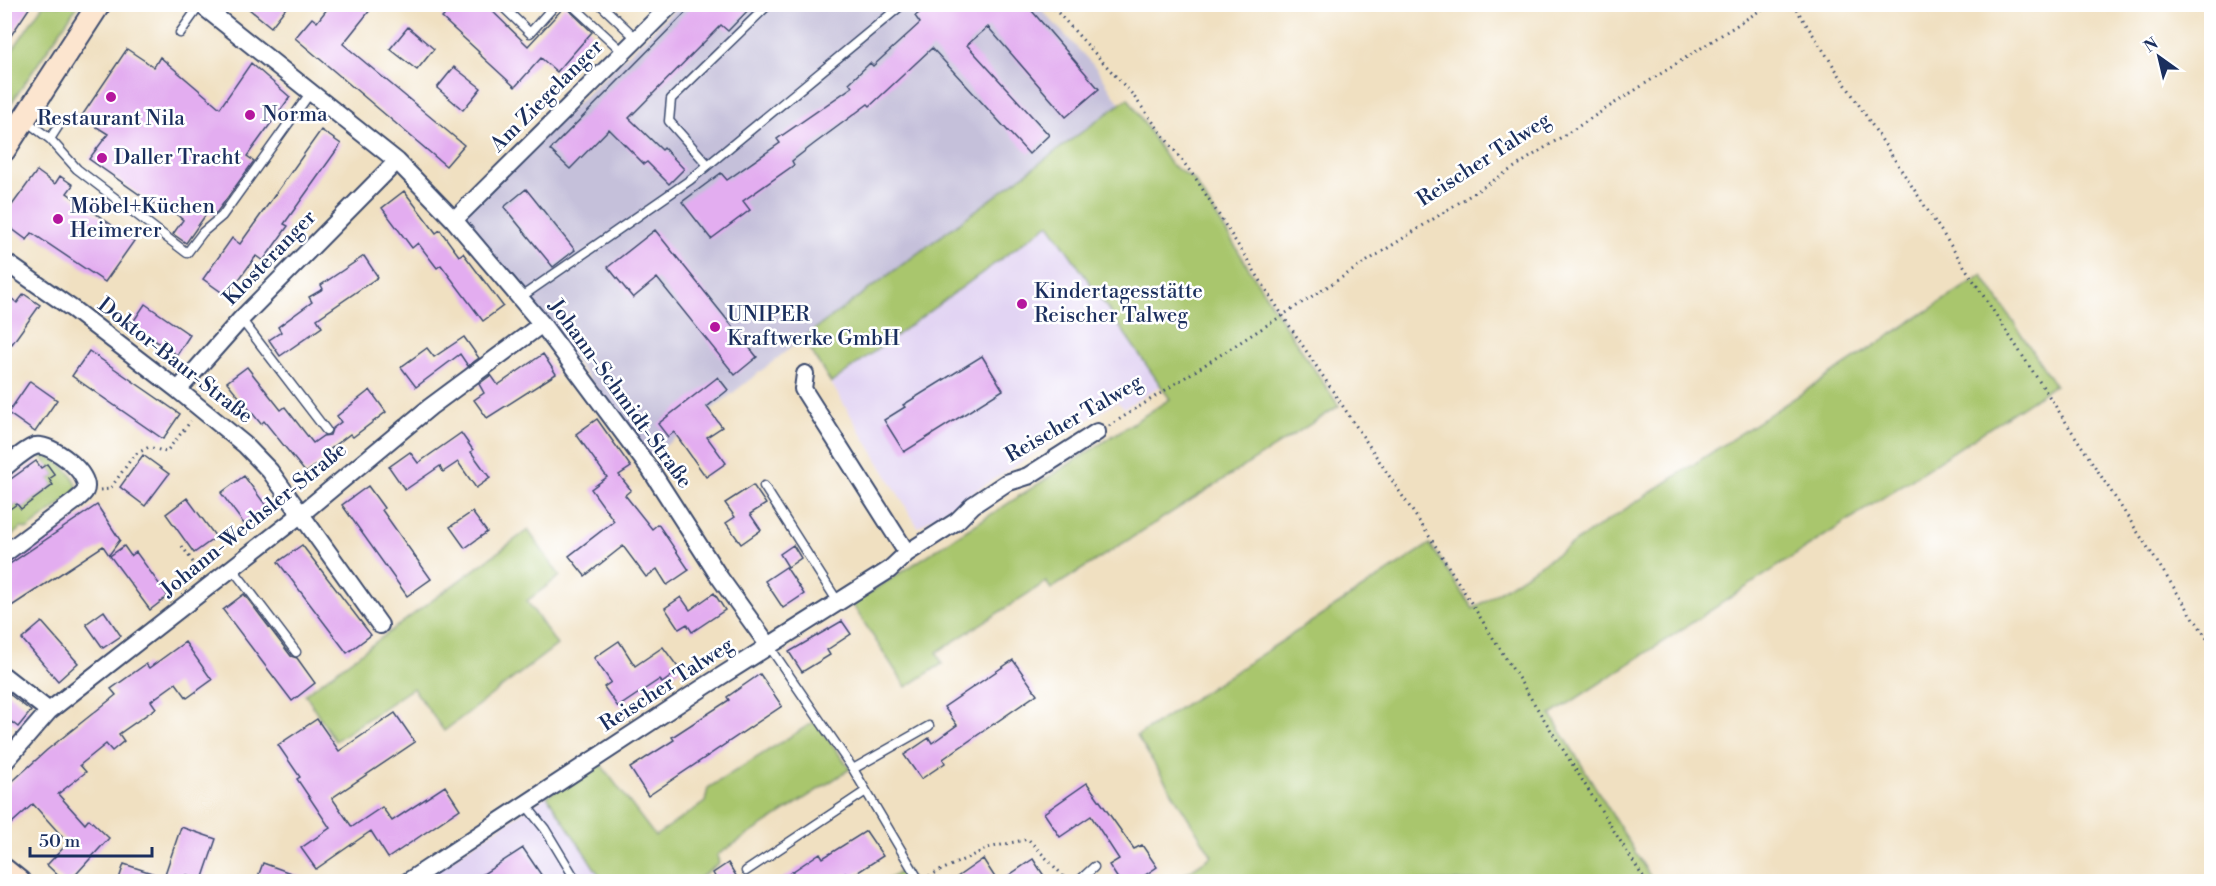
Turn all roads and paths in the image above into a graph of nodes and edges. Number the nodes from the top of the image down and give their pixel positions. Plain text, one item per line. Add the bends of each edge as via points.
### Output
1 (99, 4) edge
2 (500, 4) edge
3 (556, 4) edge
4 (571, 4) edge
5 (600, 4) edge
6 (672, 4) edge
7 (769, 4) edge
8 (903, 4) edge
9 (1050, 4) edge
10 (1770, 4) edge
11 (1793, 4) edge
12 (200, 5) edge
13 (180, 33) dead end
14 (637, 39) junction
15 (623, 52) junction
16 (311, 92) junction
17 (25, 120) junction
18 (59, 125) dead end
19 (50, 138) junction
20 (4, 150) edge
21 (397, 161) junction
22 (708, 165) junction
23 (454, 220) junction
24 (4, 261) edge
25 (521, 297) junction
26 (1283, 316) junction
27 (241, 319) junction
28 (542, 324) junction
29 (805, 374) dead end
30 (178, 390) junction
31 (201, 408) junction
32 (326, 430) dead end
33 (1097, 432) joint
34 (4, 468) edge
35 (764, 486) dead end
36 (86, 489) junction
37 (300, 515) junction
38 (182, 546) dead end
39 (907, 553) junction
40 (4, 554) edge
41 (232, 568) junction
42 (209, 585) junction
43 (838, 602) junction
44 (380, 626) dead end
45 (769, 646) junction
46 (2211, 646) edge
47 (296, 652) dead end
48 (4, 676) edge
49 (49, 711) junction
50 (929, 726) dead end
51 (4, 763) edge
52 (853, 769) junction
53 (866, 791) junction
54 (525, 804) junction
55 (1094, 867) dead end
56 (4, 870) edge
57 (746, 871) dead end
58 (920, 881) edge
59 (19, 882) edge
60 (407, 882) edge
61 (577, 882) edge
62 (1068, 882) edge
63 (1078, 882) edge
64 (1646, 882) edge

1 - 17 main road
2 - 3 lane via 530,33
4 - 15 lane
5 - 14 lane
6 - 14 street, Am Ziegelanger
7 - 22 lane via 671,99 669,121
8 - 22 lane
9 - 26 path via 1132,94 1196,178
10 - 26 path, Reischer Talweg
11 - 46 path
12 - 13 lane
12 - 16 street, Johann-Schmidt-Straße
14 - 15 street, Am Ziegelanger
15 - 23 street, Am Ziegelanger
16 - 19 lane via 222,216 187,253 77,169
16 - 21 street, Johann-Schmidt-Straße
17 - 19 lane
17 - 20 main road
18 - 19 lane
21 - 23 street, Johann-Schmidt-Straße
21 - 27 street, Klosteranger
22 - 25 lane
23 - 25 street, Johann-Schmidt-Straße
24 - 30 street, Doktor-Baur-Straße
25 - 28 street, Johann-Schmidt-Straße
26 - 33 path, Reischer Talweg
26 - 64 path via 1433,542
27 - 30 street, Klosteranger
27 - 32 lane
28 - 37 street, Johann-Wechsler-Straße via 430,407
28 - 45 street, Johann-Schmidt-Straße via 650,469
29 - 39 street via 803,389
30 - 31 street, Doktor-Baur-Straße
31 - 36 path via 166,452 150,447 134,455 110,489
31 - 37 street, Doktor-Baur-Straße via 270,471
33 - 39 street, Reischer Talweg via 1028,476 1006,483
34 - 36 street via 34,447 45,447 79,470
35 - 43 lane
36 - 40 street
37 - 41 street, Johann-Wechsler-Straße
37 - 44 street, Doktor-Baur-Straße
38 - 42 path
39 - 43 street, Reischer Talweg via 889,570
41 - 42 street, Johann-Wechsler-Straße
41 - 47 lane
42 - 49 street, Johann-Wechsler-Straße
43 - 45 street, Reischer Talweg
45 - 52 lane, Johann-Schmidt-Straße
45 - 54 street, Reischer Talweg
48 - 49 street
49 - 51 street, Johann-Wechsler-Straße
50 - 52 lane
52 - 53 lane, Johann-Schmidt-Straße
53 - 57 lane
53 - 58 lane, Johann-Schmidt-Straße
54 - 60 street, Reischer Talweg
54 - 61 lane
55 - 63 lane
56 - 59 main road
58 - 62 path via 988,848 1028,839

